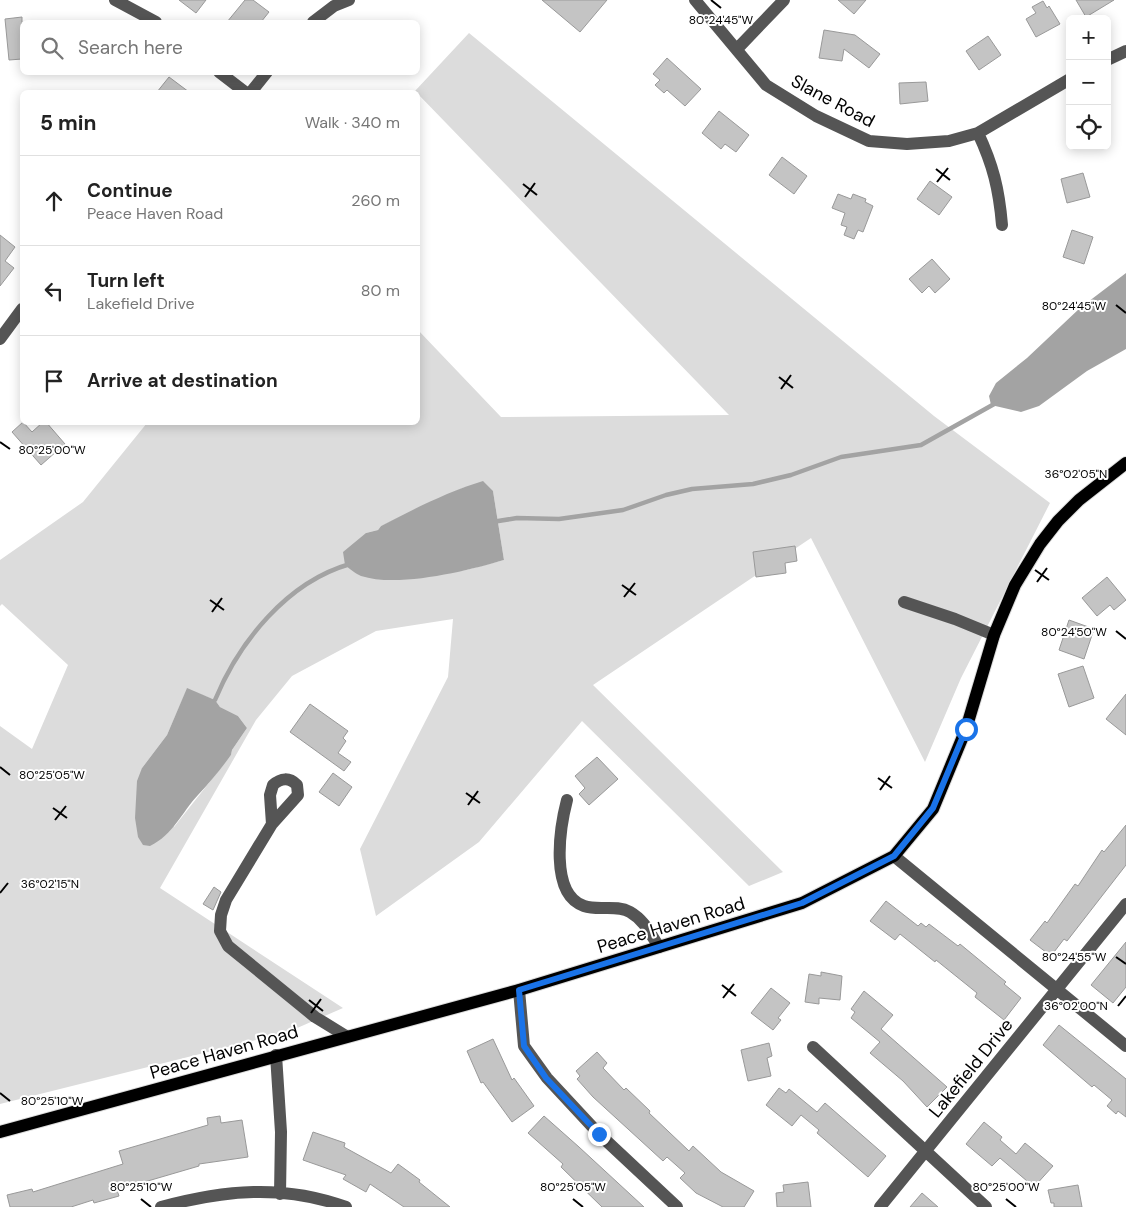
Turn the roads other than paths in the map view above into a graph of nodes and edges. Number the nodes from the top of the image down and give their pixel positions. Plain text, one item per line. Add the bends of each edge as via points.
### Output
1 (115, 0) edge
2 (348, 0) edge
3 (695, 0) edge
4 (784, 0) edge
5 (152, 20) edge
6 (316, 20) edge
7 (737, 49) junction
8 (1126, 51) edge
9 (1111, 58) edge
10 (224, 75) edge
11 (266, 75) edge
12 (1066, 81) edge
13 (242, 90) edge
14 (254, 90) edge
15 (978, 133) junction
16 (1002, 225) dead end
17 (20, 312) edge
18 (0, 339) edge
19 (1126, 463) edge
20 (904, 602) dead end
21 (994, 635) junction
22 (566, 800) dead end
23 (272, 824) dead end
24 (894, 856) junction
25 (1126, 904) edge
26 (659, 946) junction
27 (1056, 989) junction
28 (519, 990) junction
29 (346, 1036) junction
30 (1126, 1046) edge
31 (812, 1047) dead end
32 (276, 1055) junction
33 (0, 1132) edge
34 (927, 1151) junction
35 (280, 1194) junction
36 (161, 1207) edge
37 (346, 1207) edge
38 (677, 1207) edge
39 (880, 1207) edge
40 (986, 1207) edge

1 - 5 street
2 - 6 street
3 - 7 street, Slane Road
4 - 7 street
7 - 15 street, Slane Road via 766,85 816,116 869,141 907,144 949,141
8 - 9 street
10 - 13 street
11 - 14 street
12 - 15 street, Slane Road
15 - 16 street via 1000,193
17 - 18 street
19 - 21 main road, Peace Haven Road via 1079,500 1040,544 1015,584
20 - 21 street
21 - 24 main road, Peace Haven Road via 966,729 933,808
22 - 26 street via 559,850 562,876 569,894 582,905 595,909 617,907 628,910 646,924
23 - 29 street via 226,900 220,931 228,946 315,1017
24 - 26 main road, Peace Haven Road via 802,903
24 - 27 street
25 - 27 street, Lakefield Drive
26 - 28 main road, Peace Haven Road
27 - 30 street
27 - 34 street, Lakefield Drive
28 - 29 main road, Peace Haven Road
28 - 38 street via 524,1046 546,1078 599,1134
29 - 32 main road, Peace Haven Road
31 - 34 street
32 - 33 main road, Peace Haven Road
32 - 35 street via 281,1132
34 - 39 street, Lakefield Drive
34 - 40 street
35 - 36 street via 249,1191 202,1196
35 - 37 street via 310,1196

